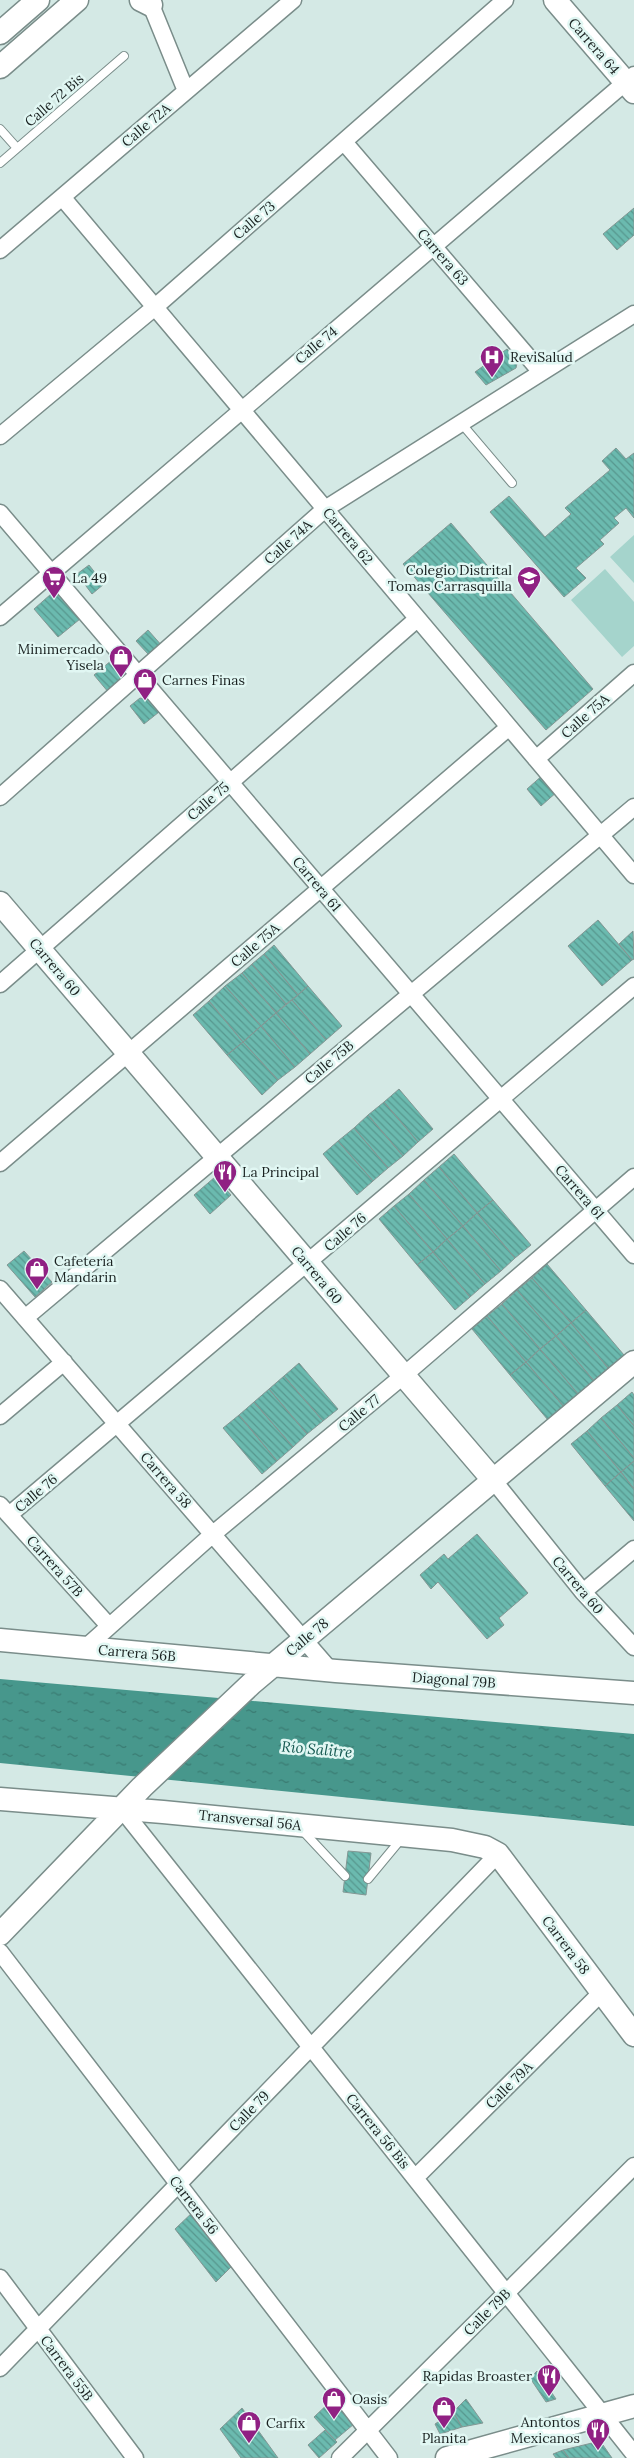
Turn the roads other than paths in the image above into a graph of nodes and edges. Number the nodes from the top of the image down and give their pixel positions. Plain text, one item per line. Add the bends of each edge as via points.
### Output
1 (38, 0) edge
2 (77, 0) edge
3 (293, 0) edge
4 (505, 0) edge
5 (555, 0) edge
6 (147, 2) edge
7 (0, 33) edge
8 (124, 56) dead end
9 (0, 67) edge
10 (631, 84) edge
11 (186, 91) junction
12 (0, 129) edge
13 (344, 142) junction
14 (17, 148) junction
15 (0, 163) edge
16 (62, 198) junction
17 (433, 245) junction
18 (0, 250) edge
19 (154, 307) junction
20 (634, 314) edge
21 (541, 372) junction
22 (241, 410) junction
23 (461, 422) junction
24 (0, 436) edge
25 (512, 483) dead end
26 (325, 509) junction
27 (0, 513) edge
28 (51, 572) junction
29 (0, 617) edge
30 (417, 619) junction
31 (634, 673) edge
32 (139, 675) junction
33 (509, 727) junction
34 (536, 759) junction
35 (230, 782) junction
36 (0, 797) edge
37 (634, 807) edge
38 (600, 836) junction
39 (634, 875) edge
40 (320, 888) junction
41 (0, 903) edge
42 (40, 949) junction
43 (0, 984) edge
44 (634, 986) edge
45 (411, 994) junction
46 (129, 1054) junction
47 (500, 1099) junction
48 (216, 1156) junction
49 (0, 1163) edge
50 (634, 1177) edge
51 (595, 1210) junction
52 (634, 1255) edge
53 (308, 1264) junction
54 (0, 1289) edge
55 (25, 1318) junction
56 (64, 1362) junction
57 (634, 1362) edge
58 (403, 1376) junction
59 (0, 1416) edge
60 (117, 1424) junction
61 (494, 1482) junction
62 (5, 1510) edge
63 (213, 1534) junction
64 (634, 1549) edge
65 (583, 1592) junction
66 (109, 1626) junction
67 (305, 1639) junction
68 (0, 1640) edge
69 (634, 1647) edge
70 (84, 1649) junction
71 (274, 1665) junction
72 (331, 1671) junction
73 (634, 1694) edge
74 (0, 1798) edge
75 (121, 1808) junction
76 (297, 1825) junction
77 (404, 1836) junction
78 (498, 1854) junction
79 (346, 1876) dead end
80 (368, 1879) dead end
81 (0, 1934) edge
82 (0, 1952) edge
83 (602, 1992) junction
84 (634, 2035) edge
85 (311, 2047) junction
86 (634, 2166) edge
87 (415, 2178) junction
88 (178, 2184) junction
89 (0, 2278) edge
90 (506, 2292) junction
91 (38, 2329) junction
92 (0, 2368) edge
93 (634, 2406) edge
94 (604, 2415) junction
95 (368, 2431) junction
96 (634, 2454) edge
97 (134, 2458) edge
98 (340, 2458) edge
99 (389, 2458) edge
100 (447, 2458) edge

1 - 7 street
2 - 9 street
3 - 11 street, Calle 72A
4 - 13 street, Calle 73
5 - 10 street, Carrera 64
6 - 11 street
8 - 14 lane, Calle 72 Bis
10 - 17 street, Calle 74
11 - 16 street, Calle 72A
12 - 14 lane
13 - 17 street, Carrera 63
13 - 19 street, Calle 73
14 - 15 lane, Calle 72 Bis
16 - 18 street, Calle 72A
16 - 19 street, Carrera 62
17 - 21 street, Carrera 63
17 - 22 street, Calle 74
19 - 22 street, Carrera 62
19 - 24 street, Calle 73
20 - 21 street, Calle 74A
21 - 23 street, Calle 74A
22 - 26 street, Carrera 62
22 - 28 street, Calle 74
23 - 25 lane
23 - 26 street, Calle 74A
26 - 30 street, Carrera 62
26 - 32 street, Calle 74A
27 - 28 street, Carrera 61
28 - 29 street, Calle 74
28 - 32 street, Carrera 61
30 - 33 street, Carrera 62
30 - 35 street, Calle 75
31 - 34 street, Calle 75A
32 - 35 street, Carrera 61
32 - 36 street, Calle 74A
33 - 34 street, Carrera 62
33 - 40 street, Calle 75A
34 - 38 street, Carrera 62
35 - 40 street, Carrera 61
35 - 42 street, Calle 75
37 - 38 street, Calle 75B
38 - 39 street, Carrera 62
38 - 45 street, Calle 75B
40 - 45 street, Carrera 61
40 - 46 street, Calle 75A
41 - 42 street, Carrera 60
42 - 43 street, Calle 75
42 - 46 street, Carrera 60
44 - 47 street, Calle 76
45 - 47 street, Carrera 61
45 - 48 street, Calle 75B
46 - 48 street, Carrera 60
46 - 49 street, Calle 75A
47 - 51 street, Carrera 61
47 - 53 street, Calle 76
48 - 53 street, Carrera 60
48 - 55 street, Calle 75B
50 - 51 street, Calle 77
51 - 52 street, Carrera 61
51 - 58 street, Calle 77
53 - 58 street, Carrera 60
53 - 60 street, Calle 76
54 - 55 street, Carrera 58
55 - 56 street, Carrera 58
56 - 59 street
56 - 60 street, Carrera 58
57 - 61 street, Calle 78
58 - 61 street, Carrera 60
58 - 63 street, Calle 77
60 - 62 street, Calle 76
60 - 63 street, Carrera 58
61 - 65 street, Carrera 60
61 - 67 street, Calle 78
62 - 66 street, Carrera 57B
63 - 66 street, Calle 77
63 - 67 street, Carrera 58
64 - 65 street
65 - 69 street, Carrera 60
66 - 70 street, Calle 77
67 - 71 street, Calle 78
67 - 72 street, Carrera 58
68 - 70 street, Carrera 56B
70 - 71 street, Carrera 56B
71 - 72 street, Diagonal 79B
71 - 75 street, Calle 78
72 - 73 street, Diagonal 79B
74 - 75 street, Transversal 56A
75 - 76 street, Transversal 56A
75 - 81 street, Calle 78
75 - 85 street, Carrera 56 Bis
76 - 77 street, Transversal 56A
76 - 79 lane
77 - 78 street, Transversal 56A via 472,1844
77 - 80 lane
78 - 83 street, Carrera 58
78 - 85 street, Calle 79
82 - 88 street, Carrera 56
83 - 84 street, Carrera 58
83 - 87 street, Calle 79A
85 - 87 street, Carrera 56 Bis
85 - 88 street, Calle 79
86 - 90 street, Calle 79B
87 - 90 street, Carrera 56 Bis
88 - 91 street, Calle 79
88 - 95 street, Carrera 56
89 - 91 street, Carrera 55B
90 - 94 street, Carrera 56 Bis
90 - 95 street, Calle 79B
91 - 92 street, Calle 79
91 - 97 street, Carrera 55B
93 - 94 street
94 - 96 street, Carrera 56 Bis
94 - 100 street
95 - 98 street, Calle 79B
95 - 99 street, Carrera 56

